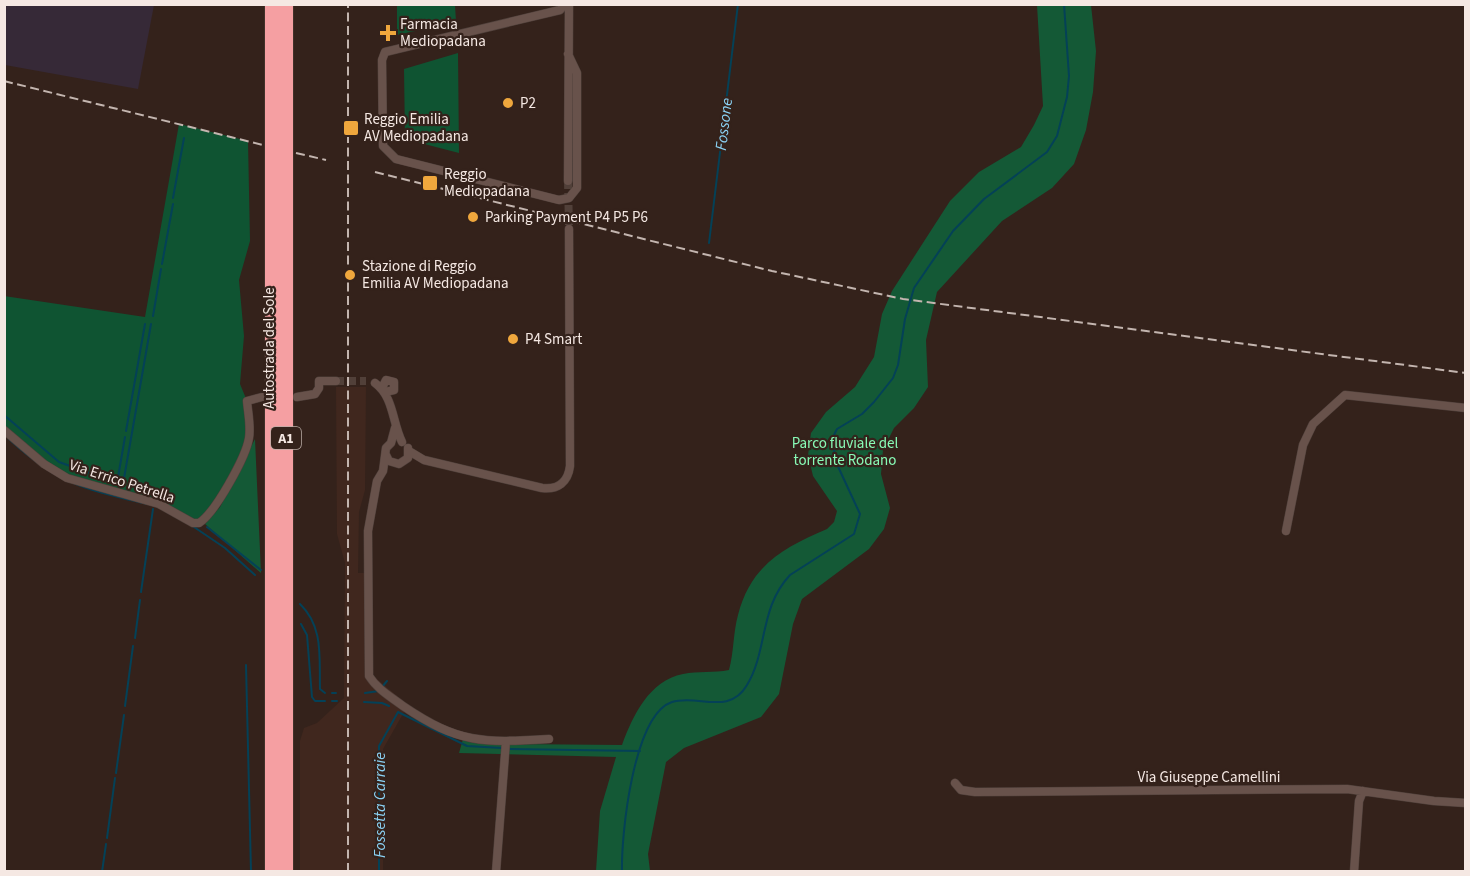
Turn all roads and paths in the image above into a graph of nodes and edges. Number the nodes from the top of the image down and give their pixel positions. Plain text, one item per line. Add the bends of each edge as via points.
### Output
1 (272, 4) edge
2 (286, 4) edge
3 (567, 4) edge
4 (568, 54) junction
5 (568, 181) tunnel mouth
6 (569, 229) tunnel mouth
7 (336, 381) tunnel mouth
8 (366, 381) tunnel mouth
9 (262, 397) dead end
10 (297, 397) dead end
11 (1466, 408) edge
12 (395, 428) junction
13 (4, 430) edge
14 (391, 442) junction
15 (402, 442) junction
16 (409, 451) junction
17 (386, 455) junction
18 (424, 460) junction
19 (406, 461) junction
20 (396, 464) junction
21 (382, 471) junction
22 (1286, 531) dead end
23 (549, 739) dead end
24 (506, 741) junction
25 (955, 783) dead end
26 (1364, 791) junction
27 (1466, 803) edge
28 (272, 872) edge
29 (285, 872) edge
30 (495, 872) edge
31 (1354, 872) edge

1 - 28 highway, Autostrada del Sole / A1
2 - 29 highway, Autostrada del Sole / A1
3 - 4 street
3 - 4 street via 560,10 385,52 381,60 383,146 396,159 556,199 570,198 577,184 577,73
4 - 5 street
6 - 18 street via 570,466 566,480 559,486 543,488
7 - 10 street via 319,381 315,394
8 - 12 street via 383,387
9 - 13 street, Via Errico Petrella via 247,401 250,430 246,449 214,506 199,523 144,499 67,478
11 - 22 street via 1345,394 1313,424 1303,446
12 - 14 street
12 - 15 street
14 - 15 street
14 - 17 street
15 - 16 street
16 - 18 street
16 - 19 street
17 - 20 street
17 - 21 street
18 - 19 street
19 - 20 street
20 - 21 street
21 - 24 street via 368,535 369,675 386,694 434,727 473,740
23 - 24 street
24 - 30 street
25 - 26 street, Via Giuseppe Camellini via 961,790 975,792
26 - 27 street, Via Giuseppe Camellini
26 - 31 street via 1359,801

